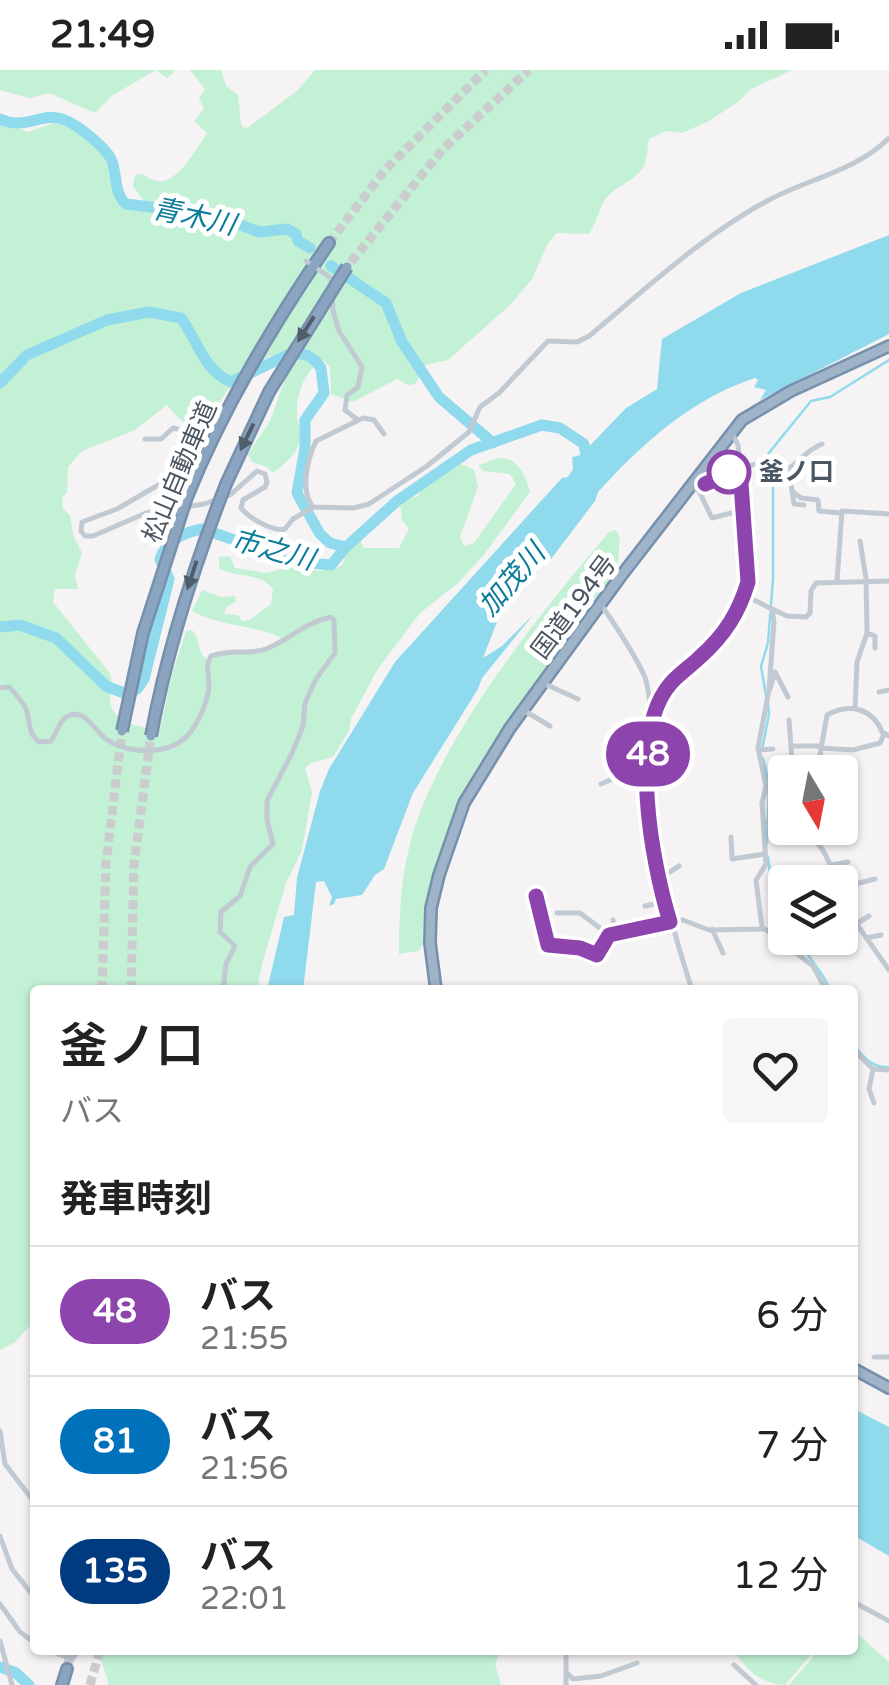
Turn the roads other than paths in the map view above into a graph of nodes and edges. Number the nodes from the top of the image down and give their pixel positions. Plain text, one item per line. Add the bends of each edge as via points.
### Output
1 (889, 138) edge
2 (329, 244) tunnel mouth
3 (310, 264) junction
4 (349, 265) tunnel mouth
5 (889, 346) edge
6 (358, 420) junction
7 (732, 431) junction
8 (384, 434) dead end
9 (146, 439) dead end
10 (822, 444) dead end
11 (740, 469) junction
12 (788, 471) junction
13 (705, 484) dead end
14 (692, 485) junction
15 (793, 492) junction
16 (804, 505) dead end
17 (311, 508) junction
18 (743, 510) junction
19 (842, 513) junction
20 (889, 514) edge
21 (860, 542) dead end
22 (866, 581) junction
23 (889, 581) edge
24 (837, 582) junction
25 (746, 597) junction
26 (600, 604) junction
27 (772, 609) junction
28 (867, 633) junction
29 (875, 648) dead end
30 (848, 655) dead end
31 (860, 658) junction
32 (543, 682) junction
33 (0, 688) edge
34 (769, 690) junction
35 (889, 690) edge
36 (879, 692) dead end
37 (788, 697) dead end
38 (578, 699) dead end
39 (856, 709) junction
40 (523, 710) junction
41 (654, 714) junction
42 (789, 720) dead end
43 (550, 726) dead end
44 (121, 735) tunnel mouth
45 (887, 735) edge
46 (150, 739) tunnel mouth
47 (791, 746) junction
48 (821, 747) junction
49 (774, 749) dead end
50 (758, 750) junction
51 (616, 755) dead end
52 (792, 755) edge
53 (820, 755) edge
54 (648, 769) junction
55 (622, 774) junction
56 (601, 784) dead end
57 (765, 790) junction
58 (768, 790) edge
59 (764, 822) junction
60 (768, 823) edge
61 (731, 837) dead end
62 (765, 854) junction
63 (848, 862) dead end
64 (835, 865) edge
65 (679, 866) dead end
66 (660, 879) junction
67 (875, 879) dead end
68 (858, 883) edge
69 (536, 896) dead end
70 (665, 902) junction
71 (645, 906) dead end
72 (557, 914) dead end
73 (868, 916) dead end
74 (613, 920) dead end
75 (670, 922) junction
76 (858, 926) joint
77 (762, 928) junction
78 (712, 929) junction
79 (612, 935) junction
80 (881, 935) dead end
81 (866, 938) junction
82 (723, 953) dead end
83 (887, 964) edge
84 (223, 985) edge
85 (435, 985) edge
86 (690, 985) edge
87 (824, 985) edge
88 (858, 1054) edge
89 (872, 1069) junction
90 (889, 1070) edge
91 (874, 1103) dead end
92 (874, 1357) dead end
93 (889, 1357) edge
94 (858, 1371) edge
95 (889, 1388) edge
96 (0, 1431) edge
97 (30, 1497) edge
98 (0, 1536) edge
99 (30, 1592) edge
100 (0, 1604) edge
101 (858, 1604) edge
102 (889, 1621) edge
103 (30, 1638) edge
104 (0, 1641) edge
105 (566, 1655) edge
106 (637, 1662) dead end
107 (734, 1665) dead end
108 (566, 1672) junction
109 (574, 1682) edge
110 (12, 1685) edge
111 (566, 1685) edge
112 (756, 1685) edge

1 - 17 street via 741,217 584,340 548,341 480,407 469,432 369,504
2 - 3 highway, 松山自動車道
3 - 6 street via 331,278 339,331 360,361 358,387 346,395 345,410
3 - 44 highway, 松山自動車道, bridge via 223,416 187,497 143,633
4 -> 46 highway, 松山自動車道, bridge via 269,392 226,484 173,638
5 - 7 highway, 国道194号 via 790,390
6 - 8 street via 374,420
6 - 17 street via 312,448 305,490
7 - 11 street
7 - 14 highway, 国道194号
9 - 17 street via 182,430 170,476 117,510 87,518 80,526 84,536 160,509 212,502 257,471 267,482 243,500 246,514 279,531
10 - 12 street
11 - 12 street via 762,463 770,476
11 - 13 street
11 - 18 street
12 - 15 street
14 - 18 street via 712,518
14 - 26 highway, 国道194号
15 - 16 street via 794,504
15 - 19 street via 818,500 819,511
18 - 25 street
19 - 20 street
19 - 24 street
21 - 22 street
22 - 23 street
22 - 24 street
22 - 28 street
24 - 27 street via 814,585 806,617
25 - 27 street
25 - 41 street via 720,638 671,683
26 - 32 highway, 国道194号
26 - 41 street via 634,655
27 - 34 street
28 - 29 street via 881,639
28 - 31 street
30 - 31 street
31 - 39 street
32 - 38 street
32 - 40 highway, 国道194号
33 - 84 street via 18,697 39,742 50,741 74,714 114,743 159,751 181,741 194,725 209,691 212,656 260,651 306,624 334,620 335,654 316,679 292,753 267,801 274,844 250,867 240,896 221,912 220,932 234,946
34 - 37 street via 775,672
34 - 50 street
35 - 36 street
39 - 45 street via 874,716
39 - 48 street via 831,711
40 - 43 street
40 - 85 highway, 国道194号 via 476,781 448,844 431,908
41 - 54 street
42 - 47 street
45 - 48 street via 853,750
47 - 48 street
47 - 52 street
48 - 53 street
49 - 50 street
50 - 57 street
51 - 55 street
54 - 55 street
54 - 66 street
55 - 56 street
57 - 58 street
57 - 59 street
59 - 60 street
59 - 62 street
61 - 62 street via 732,859
62 - 77 street via 756,880
63 - 64 street
65 - 66 street
66 - 70 street
67 - 68 street
69 - 79 street via 548,945 597,955
70 - 71 street
70 - 75 street
72 - 79 street via 580,913
73 - 76 street
74 - 79 street
75 - 78 street
75 - 79 street
75 - 86 street
76 - 81 street
77 - 78 street
77 - 87 street via 804,957
78 - 82 street
80 - 81 street
81 - 83 street
88 - 89 street
89 - 90 street
89 - 91 street
92 - 93 street
94 - 95 highway
96 - 97 street via 5,1464
98 - 99 street via 12,1569
100 - 103 street
101 - 102 street
104 - 110 street
105 - 108 street
106 - 109 street
107 - 112 street
108 - 109 street
108 - 111 street

